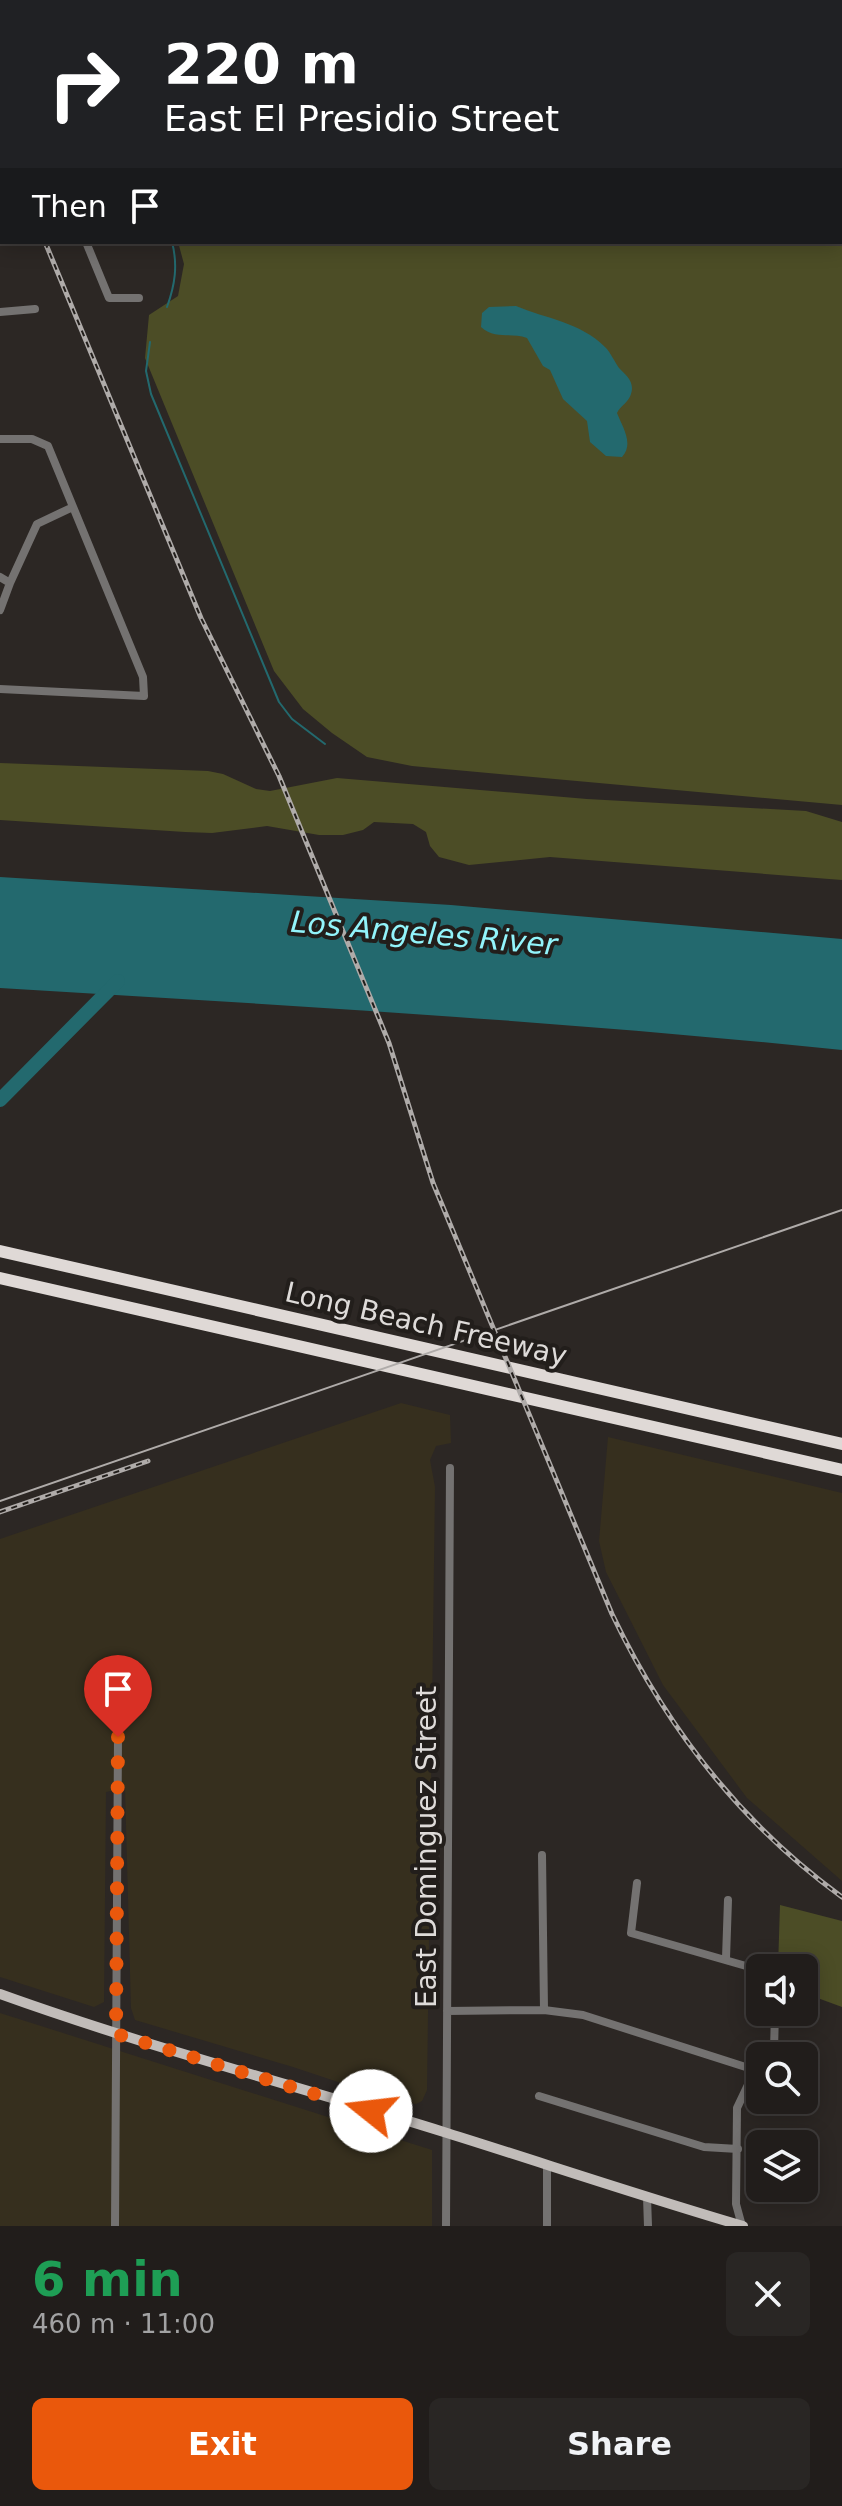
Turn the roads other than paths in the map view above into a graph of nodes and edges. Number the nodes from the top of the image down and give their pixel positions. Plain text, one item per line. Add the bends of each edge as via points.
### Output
1 (87, 244) edge
2 (139, 298) dead end
3 (35, 309) dead end
4 (0, 312) edge
5 (0, 439) edge
6 (73, 507) junction
7 (0, 577) edge
8 (10, 583) junction
9 (0, 610) edge
10 (0, 689) edge
11 (0, 1251) edge
12 (0, 1278) edge
13 (842, 1444) edge
14 (450, 1468) dead end
15 (842, 1470) edge
16 (118, 1737) dead end
17 (542, 1855) dead end
18 (637, 1883) dead end
19 (728, 1900) dead end
20 (726, 1958) junction
21 (746, 1965) edge
22 (0, 1994) edge
23 (544, 2010) junction
24 (447, 2011) junction
25 (116, 2034) junction
26 (746, 2064) edge
27 (746, 2090) edge
28 (539, 2096) dead end
29 (447, 2132) junction
30 (738, 2149) junction
31 (547, 2166) junction
32 (647, 2197) junction
33 (115, 2226) edge
34 (446, 2226) edge
35 (547, 2226) edge
36 (648, 2226) edge
37 (742, 2226) edge

1 - 2 street via 109,298
3 - 4 street
5 - 6 street via 32,439 48,446
6 - 8 street via 37,524
6 - 10 street via 143,677 144,696
7 - 8 street
8 - 9 street
11 - 13 highway, Long Beach Freeway
12 - 15 highway, Long Beach Freeway
14 - 24 street, East Dominguez Street
16 - 25 street
17 - 23 street
18 - 20 street via 631,1933
19 - 20 street
20 - 21 street
22 - 25 main road
23 - 24 street
23 - 26 street via 583,2015
24 - 29 street, East Dominguez Street
25 - 29 main road
25 - 33 street
27 - 30 street via 737,2108
28 - 30 street via 704,2147
29 - 31 main road
29 - 34 street, East Dominguez Street
30 - 37 street via 736,2204
31 - 32 main road
31 - 35 street
32 - 36 street
32 - 37 main road

